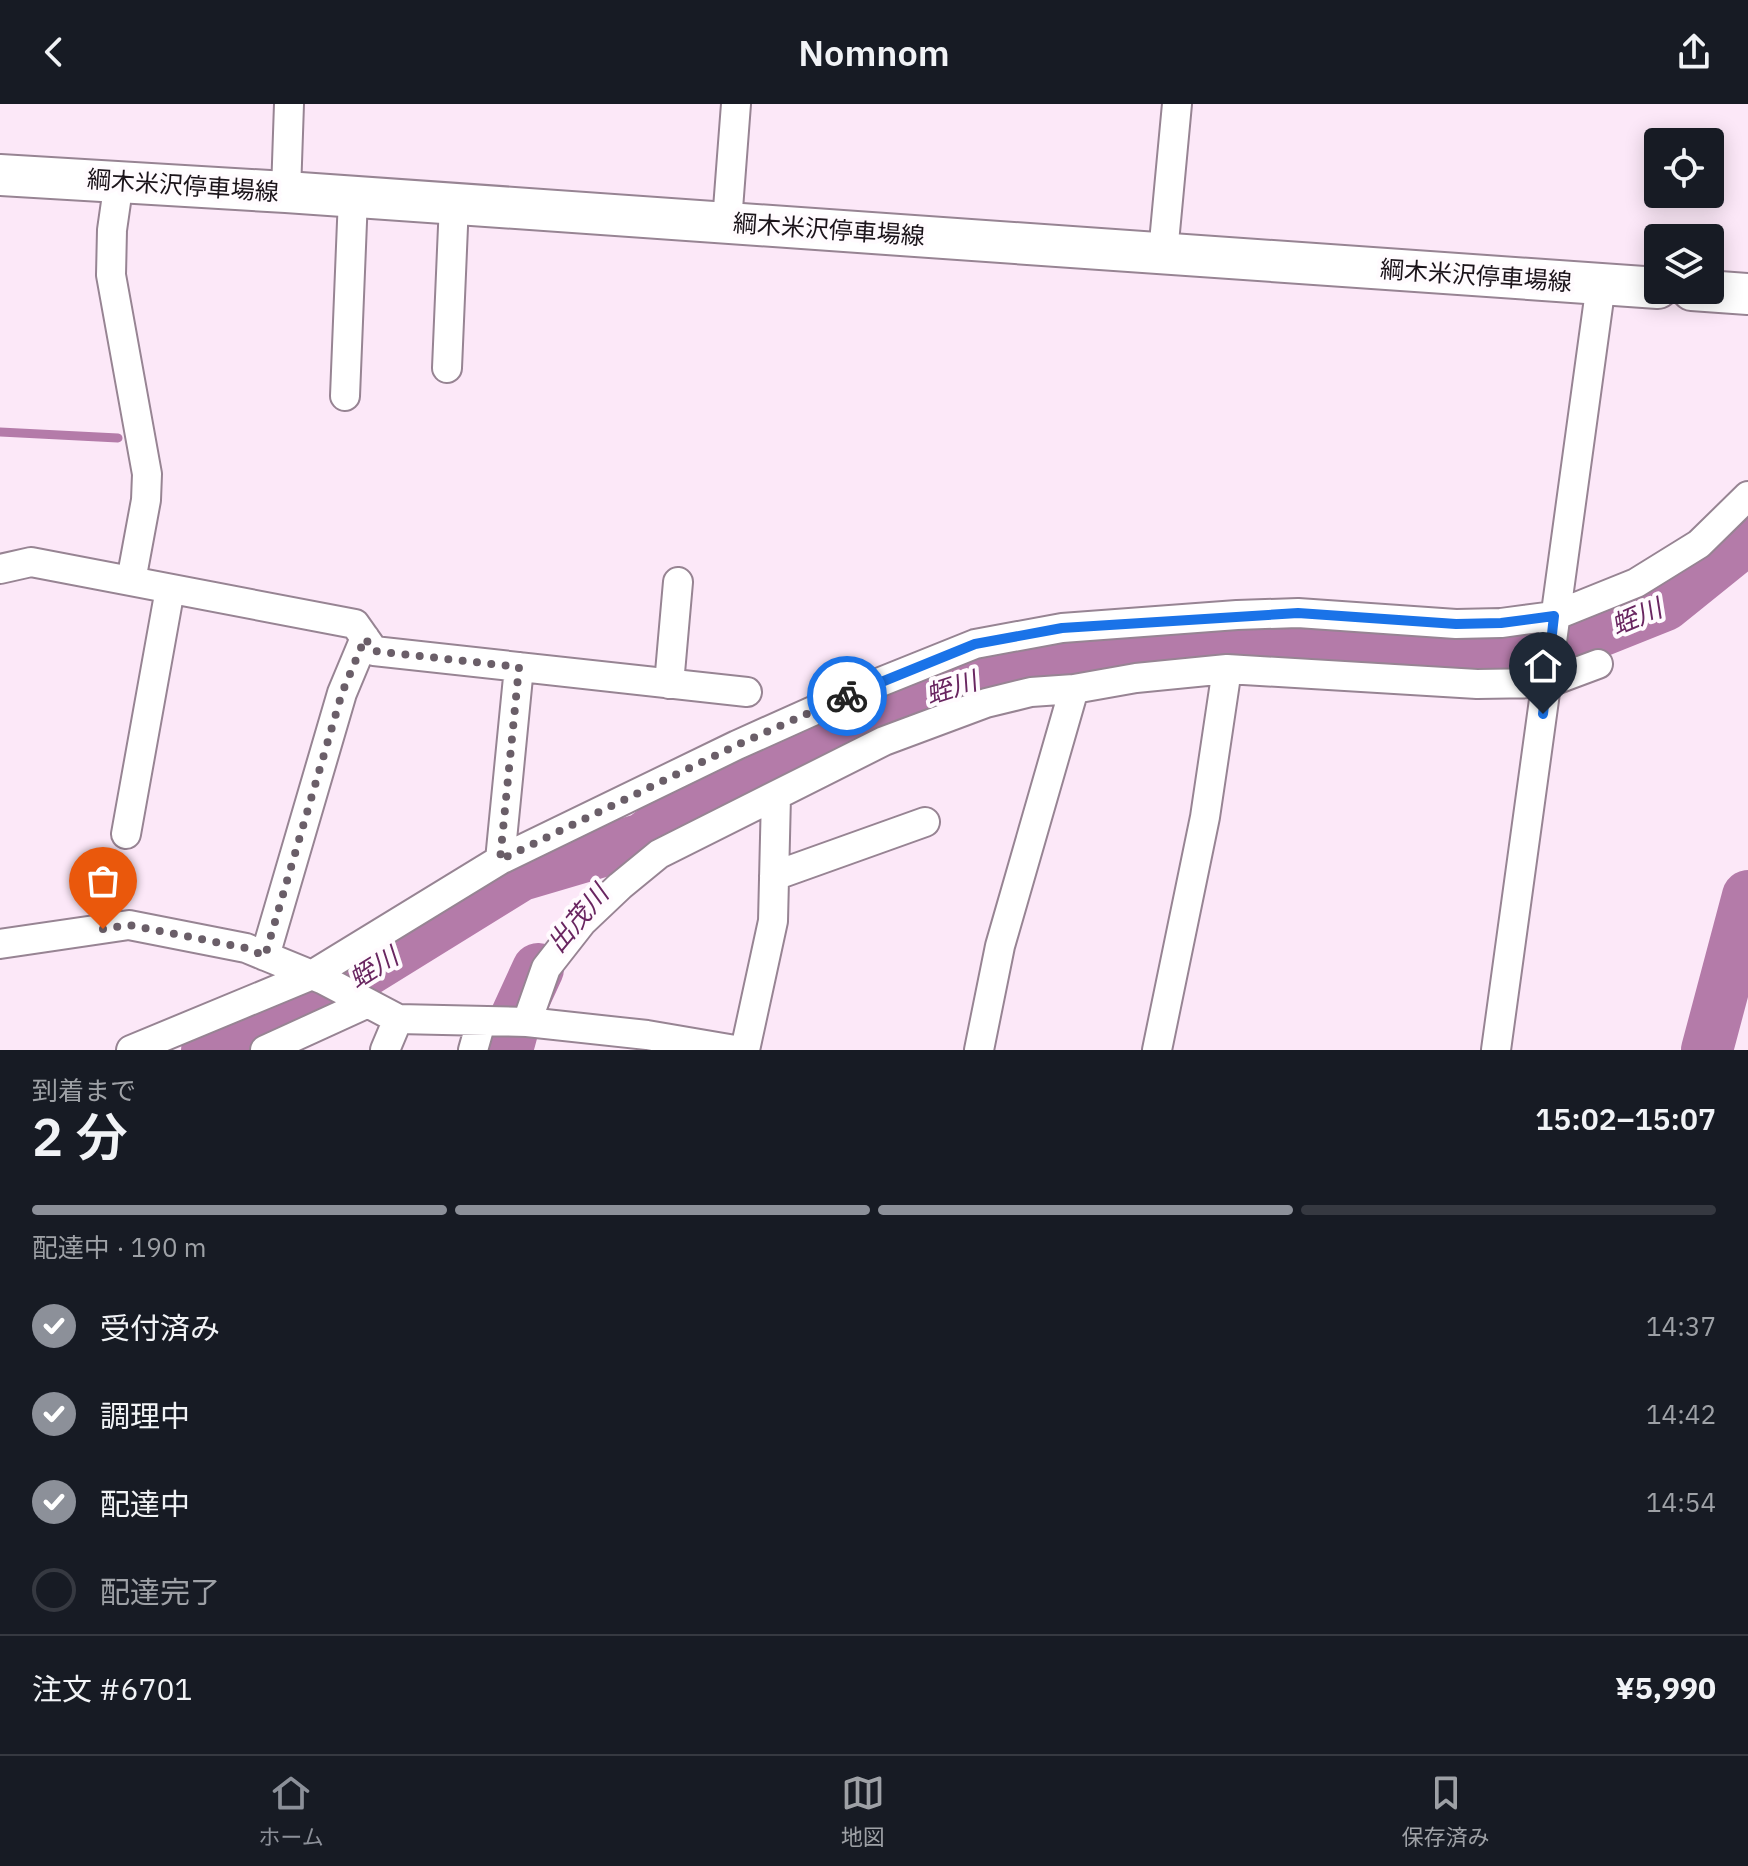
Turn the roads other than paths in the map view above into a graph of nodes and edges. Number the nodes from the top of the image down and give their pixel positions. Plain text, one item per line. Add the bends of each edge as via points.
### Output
1 (289, 104) edge
2 (736, 104) edge
3 (1177, 104) edge
4 (0, 175) edge
5 (119, 181) junction
6 (286, 192) junction
7 (353, 197) junction
8 (454, 203) junction
9 (727, 222) junction
10 (1163, 253) junction
11 (1601, 284) junction
12 (1644, 287) edge
13 (1724, 292) edge
14 (1748, 294) edge
15 (447, 368) dead end
16 (345, 396) dead end
17 (1748, 496) edge
18 (0, 569) edge
19 (131, 581) junction
20 (678, 582) dead end
21 (170, 589) junction
22 (1554, 622) junction
23 (365, 638) junction
24 (1598, 664) dead end
25 (519, 667) junction
26 (1227, 669) junction
27 (1548, 677) junction
28 (669, 684) junction
29 (1074, 689) junction
30 (747, 692) dead end
31 (776, 796) junction
32 (925, 822) dead end
33 (126, 834) dead end
34 (500, 860) junction
35 (774, 876) junction
36 (0, 944) edge
37 (265, 956) junction
38 (318, 978) junction
39 (361, 1000) junction
40 (398, 1019) junction
41 (504, 1021) junction
42 (646, 1042) edge
43 (131, 1050) edge
44 (265, 1050) edge
45 (385, 1050) edge
46 (473, 1050) edge
47 (735, 1050) edge
48 (745, 1050) edge
49 (979, 1050) edge
50 (1157, 1050) edge
51 (1496, 1050) edge

1 - 6 street
2 - 9 street
3 - 10 street
4 - 5 main road, 綱木米沢停車場線
5 - 6 main road, 綱木米沢停車場線
5 - 19 street via 111,275 147,474
6 - 7 main road, 綱木米沢停車場線
7 - 8 main road, 綱木米沢停車場線
7 - 16 street
8 - 9 main road, 綱木米沢停車場線
8 - 15 street
9 - 10 main road, 綱木米沢停車場線
10 - 11 main road, 綱木米沢停車場線
11 - 12 main road, 綱木米沢停車場線
11 - 22 street
13 - 14 main road
17 - 22 street via 1699,544 1636,583
18 - 19 street via 31,562
19 - 21 street
20 - 28 street
21 - 23 street via 355,624
21 - 33 street
22 - 27 street
22 - 34 street via 1456,624 1298,613 1237,615 1062,628 975,644 853,693
23 - 25 street via 374,651
23 - 37 street via 342,693
24 - 27 street
25 - 28 street
25 - 34 street
26 - 27 street via 1477,684
26 - 29 street
26 - 50 street via 1205,817
27 - 51 street
28 - 30 street
29 - 31 street via 986,703 884,741
29 - 49 street via 1000,946
31 - 35 street
31 - 41 street via 659,854 620,886 582,922
32 - 35 street
34 - 38 street
35 - 48 street via 773,921
36 - 37 street via 129,925
37 - 38 street
38 - 39 street
38 - 43 street
39 - 40 street
39 - 44 street
40 - 41 street
40 - 45 street
41 - 42 street
41 - 46 street
42 - 47 street

